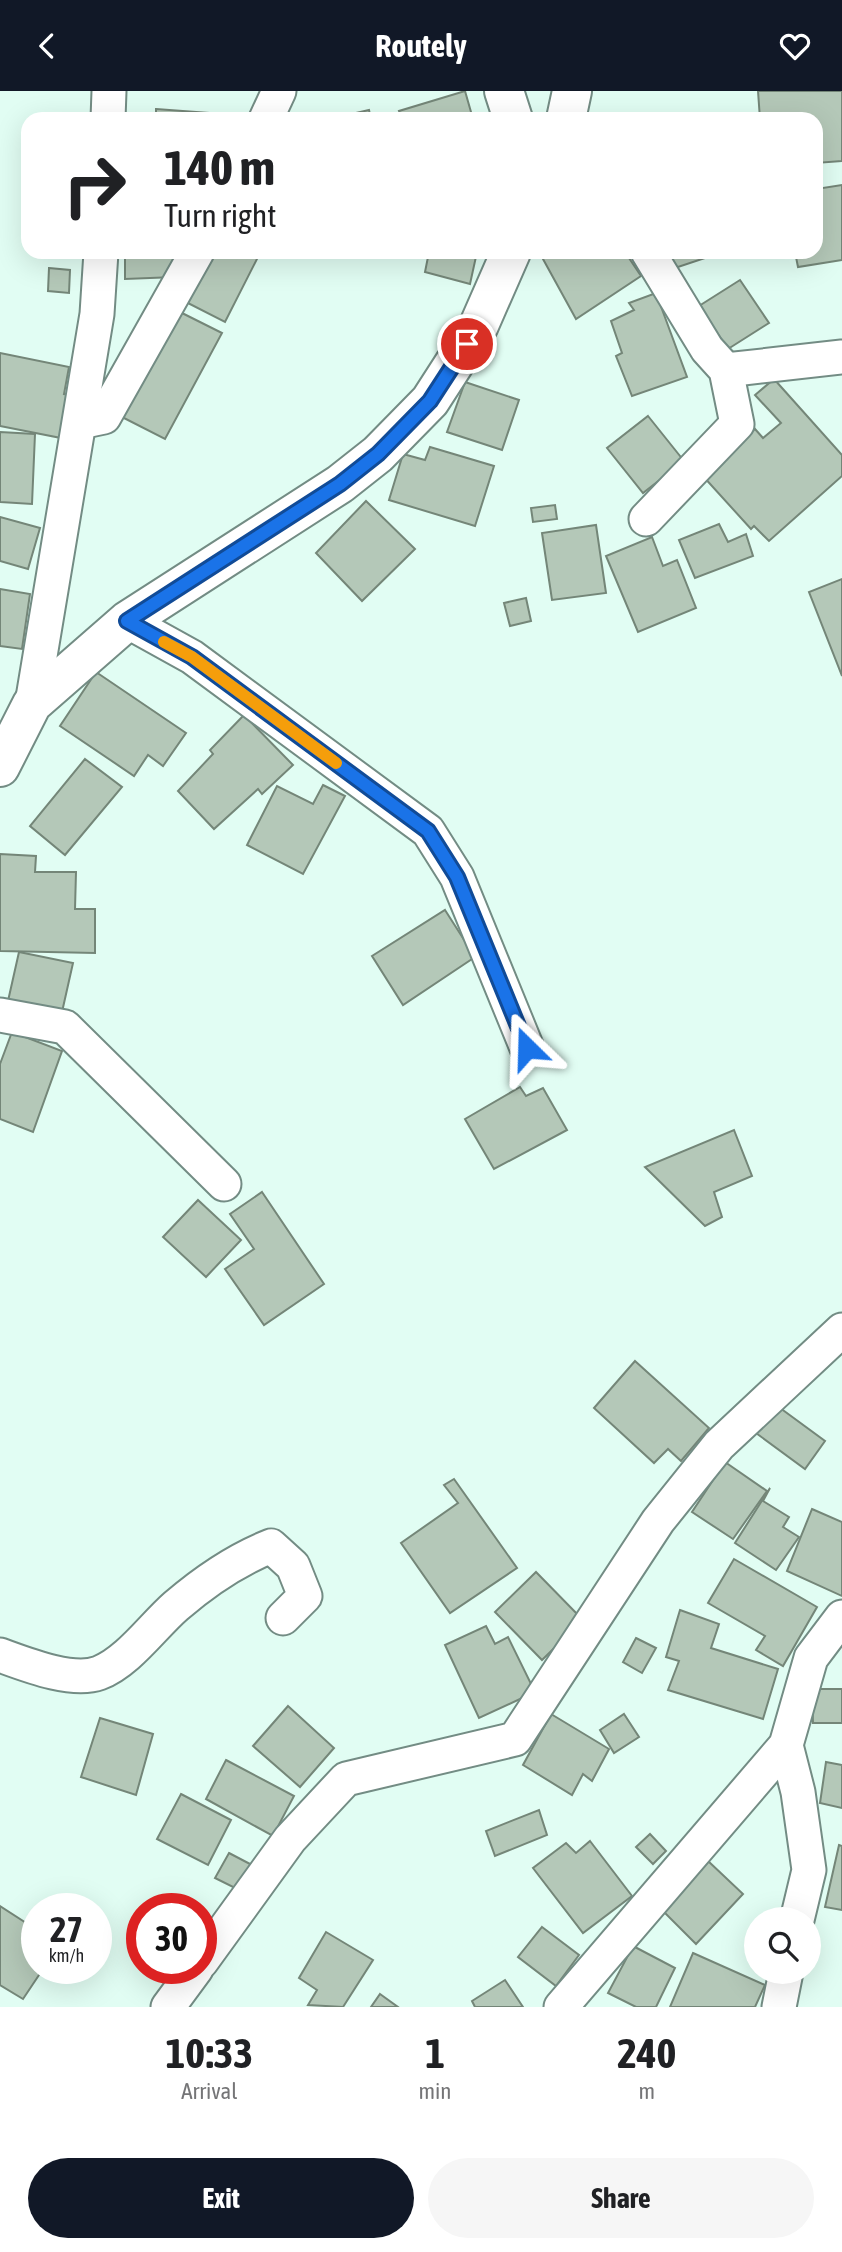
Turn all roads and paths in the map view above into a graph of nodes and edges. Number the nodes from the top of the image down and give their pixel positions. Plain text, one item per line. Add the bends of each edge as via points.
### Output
1 (109, 91) edge
2 (279, 91) edge
3 (505, 91) edge
4 (572, 91) edge
5 (108, 112) edge
6 (269, 112) edge
7 (511, 112) edge
8 (568, 112) edge
9 (101, 259) edge
10 (193, 259) edge
11 (508, 259) edge
12 (652, 259) edge
13 (842, 357) edge
14 (726, 370) junction
15 (80, 422) junction
16 (646, 519) dead end
17 (127, 621) junction
18 (32, 704) junction
19 (0, 767) edge
20 (0, 1014) edge
21 (527, 1048) dead end
22 (224, 1184) dead end
23 (842, 1330) edge
24 (842, 1617) edge
25 (283, 1618) dead end
26 (0, 1655) edge
27 (786, 1745) junction
28 (800, 1907) edge
29 (217, 1940) edge
30 (185, 1984) edge
31 (784, 1984) edge
32 (168, 2007) edge
33 (561, 2007) edge
34 (779, 2007) edge

1 - 5 street
2 - 6 street
3 - 7 street
4 - 8 street
9 - 15 street
10 - 15 street via 104,417
11 - 17 street via 480,325 430,401 378,454 340,484
12 - 14 street via 707,349
13 - 14 street
14 - 16 street via 737,424
15 - 18 street
17 - 18 street
17 - 21 street via 192,657 428,831 457,877
18 - 19 street
20 - 22 street via 65,1027
23 - 29 street via 719,1445 673,1502 515,1739 346,1779 290,1839
24 - 27 street via 811,1658
25 - 26 street via 305,1596 293,1566 271,1546 212,1578 98,1674 49,1673
27 - 28 street via 809,1870
27 - 33 street
30 - 32 street
31 - 34 street

